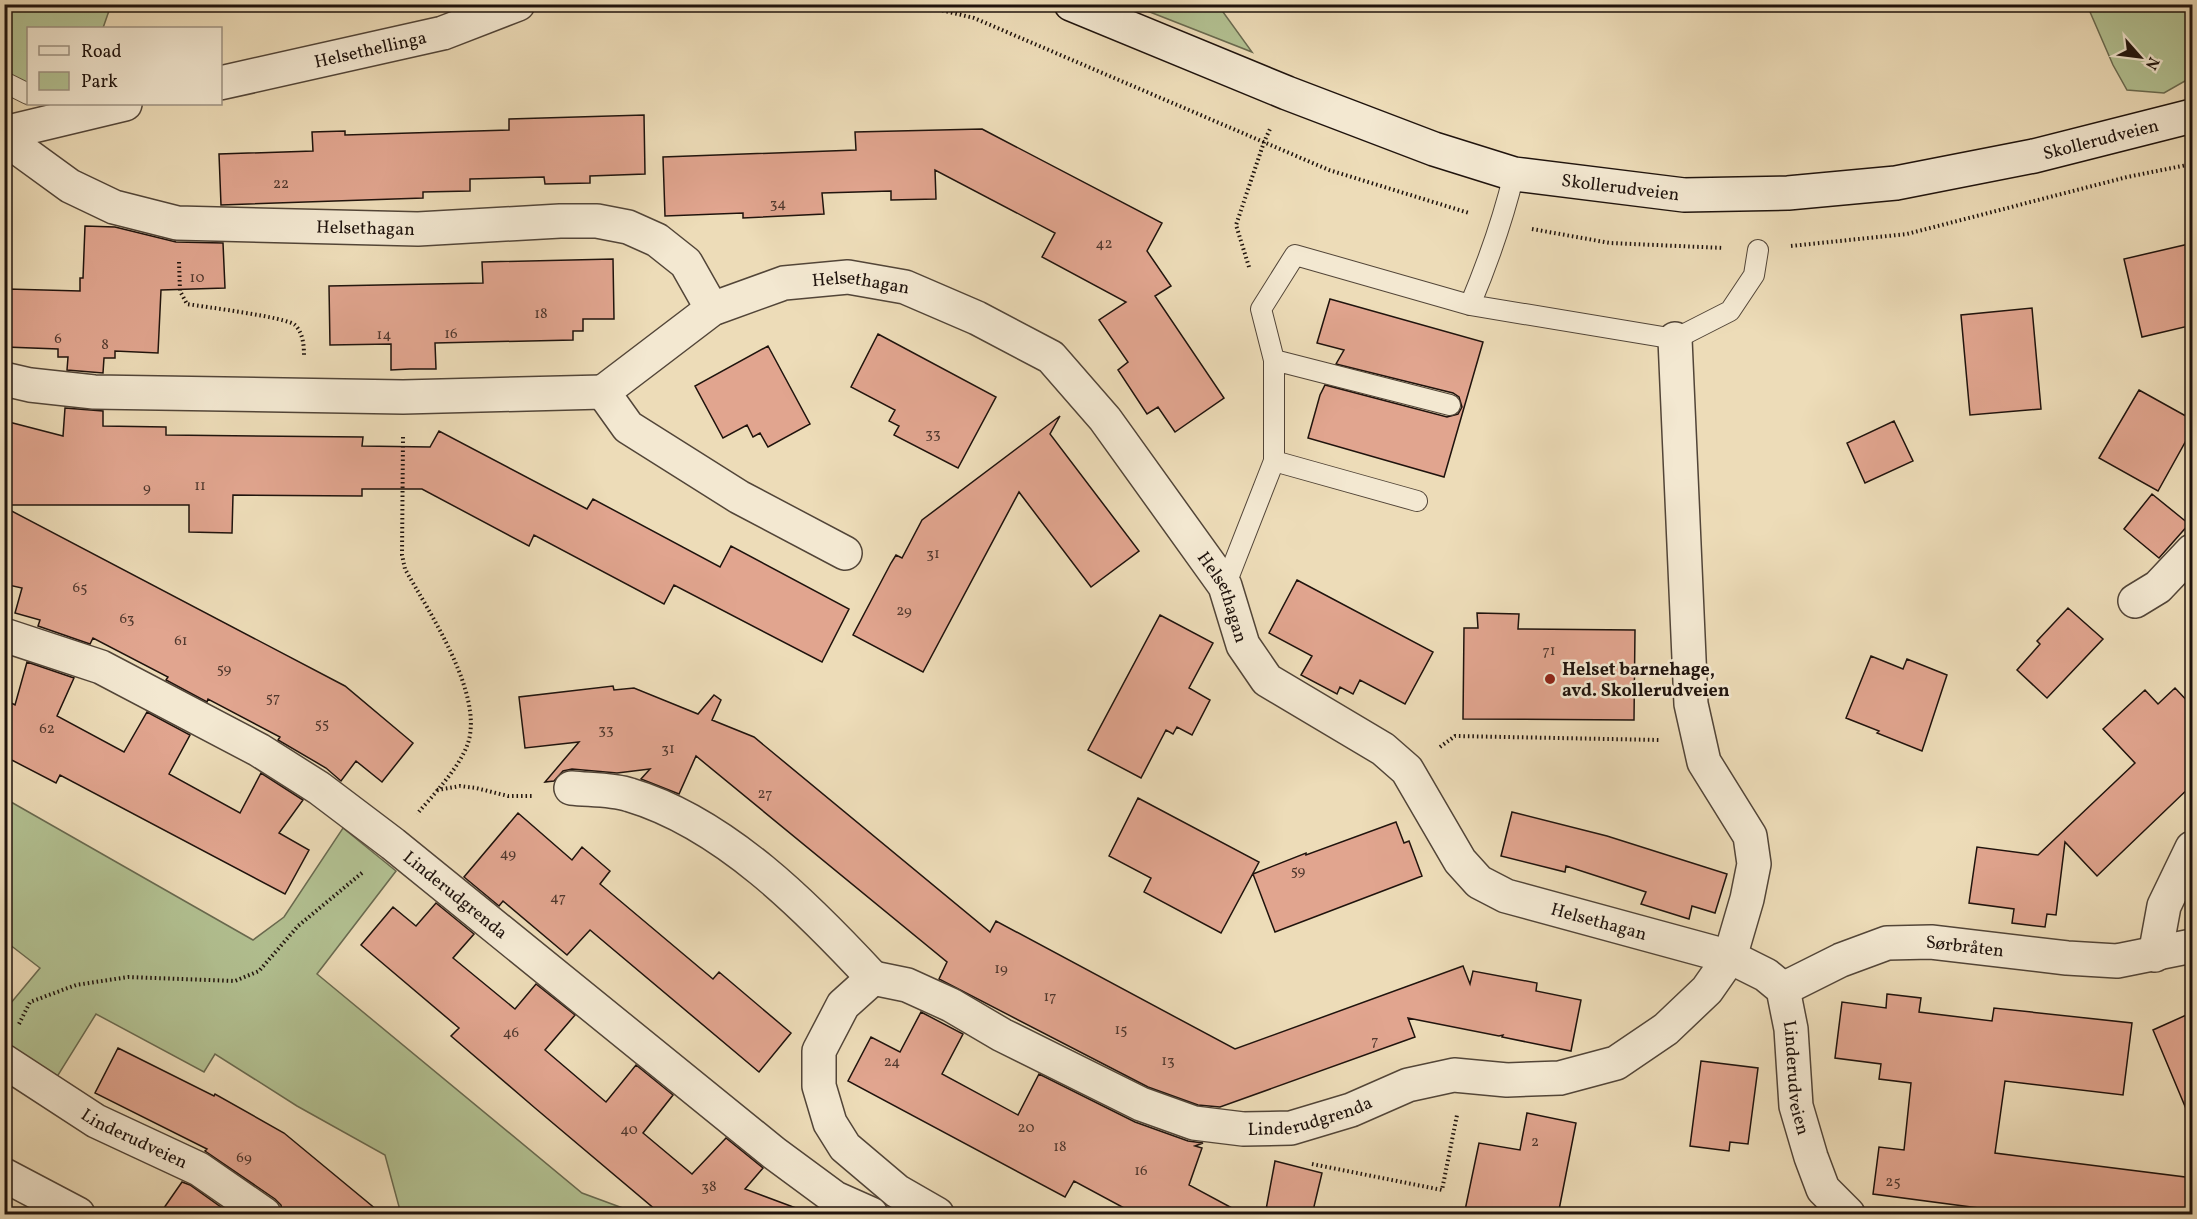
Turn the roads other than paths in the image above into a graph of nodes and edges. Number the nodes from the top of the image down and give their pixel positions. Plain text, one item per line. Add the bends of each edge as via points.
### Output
1 (518, 4) edge
2 (1071, 4) edge
3 (4, 82) edge
4 (222, 83) edge
5 (27, 94) edge
6 (114, 105) edge
7 (58, 110) edge
8 (2193, 116) edge
9 (4, 133) edge
10 (4, 138) edge
11 (1514, 174) junction
12 (1758, 250) dead end
13 (1470, 305) junction
14 (712, 309) junction
15 (1676, 339) junction
16 (1274, 360) junction
17 (4, 379) edge
18 (603, 392) junction
19 (1450, 405) dead end
20 (1274, 461) junction
21 (1417, 501) dead end
22 (2193, 551) edge
23 (845, 553) dead end
24 (1225, 586) junction
25 (2135, 601) dead end
26 (4, 635) edge
27 (571, 788) road end
28 (2193, 848) edge
29 (2193, 946) edge
30 (2155, 955) junction
31 (1730, 957) junction
32 (873, 978) junction
33 (1784, 989) junction
34 (7, 1062) edge
35 (4, 1175) edge
36 (78, 1215) edge
37 (264, 1215) edge
38 (871, 1215) edge
39 (937, 1215) edge
40 (1848, 1215) edge

1 - 4 street, Helsethellinga via 443,33
2 - 11 street, Skollerudveien via 1287,93 1434,149
3 - 5 lane
6 - 7 street
7 - 9 street
8 - 11 street, Skollerudveien via 2034,156 1896,183 1788,193 1684,195
10 - 14 street, Helsethagan via 70,186 114,207 177,223 418,229 597,221 628,227 657,240 686,263
11 - 13 lane via 1498,233
12 - 15 lane via 1754,275 1730,311
13 - 15 lane
13 - 16 lane via 1295,255 1262,309
14 - 18 street, Helsethagan
14 - 24 street, Helsethagan via 783,283 848,277 905,287 977,318 1051,357 1105,419
15 - 31 street via 1691,704 1704,762 1750,836 1754,864
16 - 19 lane
16 - 20 lane
17 - 18 street via 94,392 403,397
18 - 23 street via 628,427 739,497
20 - 21 lane
20 - 24 lane
22 - 25 street via 2158,587
24 - 31 street, Helsethagan via 1243,645 1267,680 1383,749 1407,770 1460,861 1479,882 1506,896
26 - 38 street, Linderudgrenda via 101,667 258,750 319,788 774,1153 835,1198
27 - 32 street via 628,794 678,813 718,836 835,936
28 - 30 street via 2164,906
29 - 30 street, Sørbråten
30 - 33 street, Sørbråten via 2117,961 1931,942 1887,943 1841,960
31 - 32 street, Linderudgrenda via 1707,990 1674,1021 1616,1063 1560,1078 1507,1080 1454,1075 1408,1085 1351,1110 1291,1128 1243,1130 1194,1123 1141,1104 1002,1035 951,1005 907,985
31 - 33 street
32 - 39 street via 843,1005 819,1051 819,1086 830,1123 845,1147 897,1191
33 - 40 street, Linderudveien via 1796,1106 1823,1189
34 - 37 street, Linderudveien via 96,1121 199,1169
35 - 36 street

